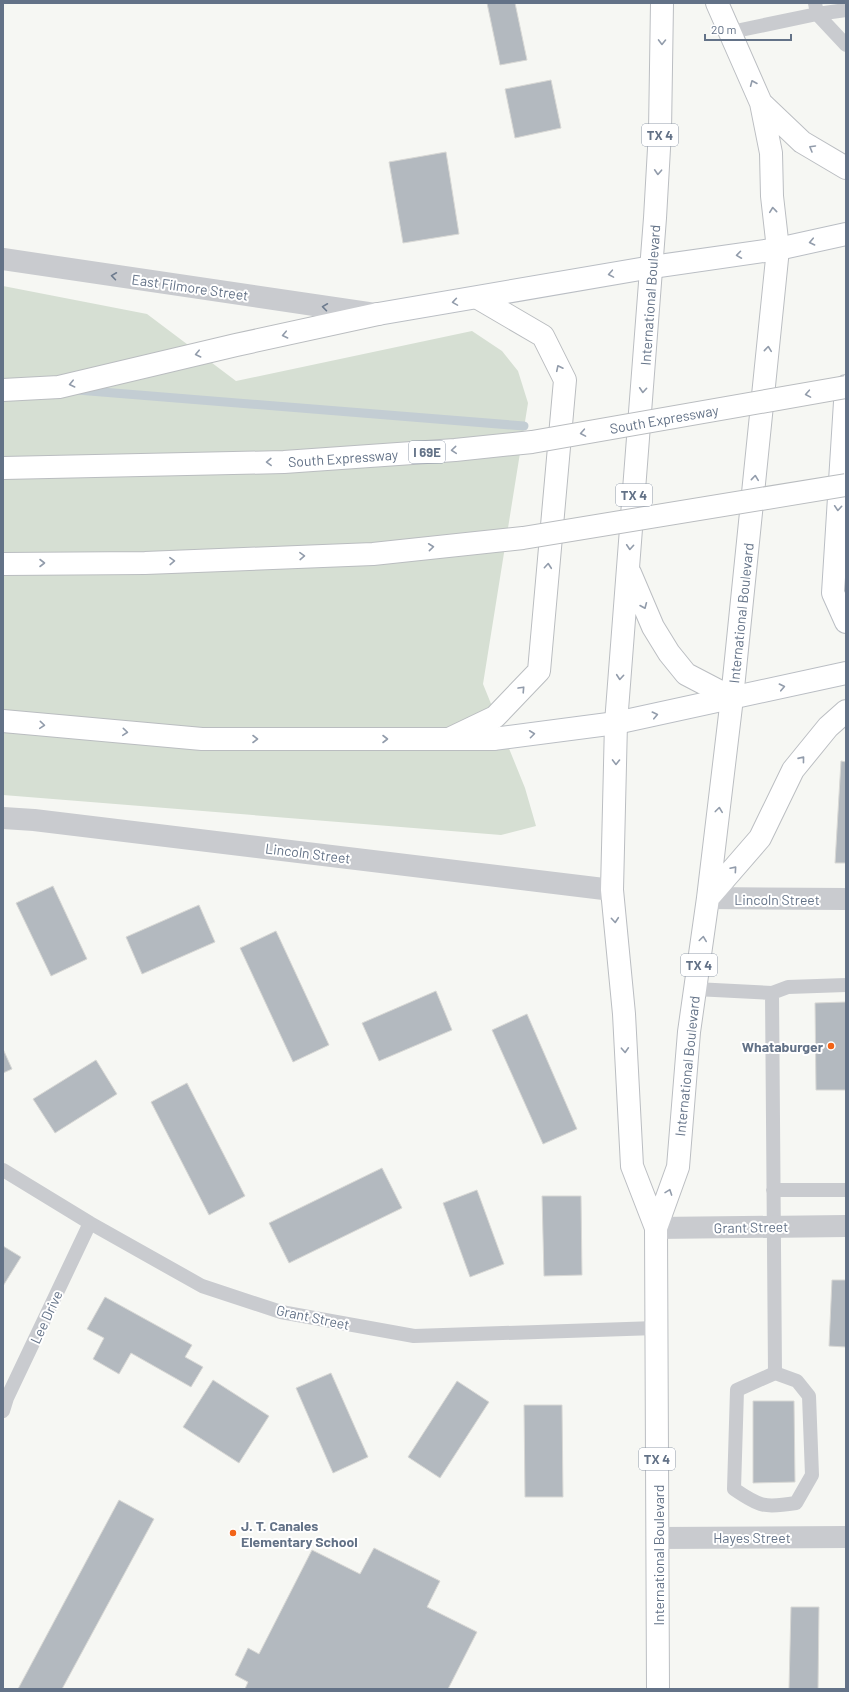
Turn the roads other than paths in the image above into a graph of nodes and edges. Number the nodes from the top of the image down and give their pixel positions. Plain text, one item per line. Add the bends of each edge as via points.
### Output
1 (662, 3) edge
2 (717, 3) edge
3 (816, 9) edge
4 (846, 10) edge
5 (731, 32) junction
6 (846, 45) edge
7 (761, 103) junction
8 (846, 168) edge
9 (846, 234) edge
10 (778, 249) junction
11 (3, 259) edge
12 (652, 267) junction
13 (478, 298) junction
14 (378, 314) junction
15 (846, 386) edge
16 (3, 390) edge
17 (3, 468) edge
18 (846, 485) edge
19 (3, 564) edge
20 (629, 570) junction
21 (846, 622) edge
22 (846, 673) edge
23 (732, 698) junction
24 (846, 711) edge
25 (3, 721) edge
26 (616, 723) junction
27 (449, 739) junction
28 (3, 818) edge
29 (612, 890) junction
30 (708, 898) junction
31 (846, 899) edge
32 (846, 985) edge
33 (695, 989) junction
34 (772, 994) junction
35 (3, 1170) edge
36 (773, 1190) junction
37 (846, 1190) edge
38 (90, 1223) junction
39 (846, 1226) edge
40 (774, 1227) junction
41 (656, 1228) junction
42 (656, 1328) junction
43 (775, 1373) junction
44 (3, 1411) edge
45 (846, 1537) edge
46 (658, 1538) junction
47 (658, 1689) edge

1 -> 12 main road, International Boulevard / TX 4 via 660,131
2 - 5 main road, International Boulevard / TX 4
3 - 4 lane
3 - 5 lane
3 - 6 lane
7 -> 5 main road, International Boulevard / TX 4
8 -> 7 main road via 802,142
10 -> 7 main road, International Boulevard / TX 4 via 772,196 771,153
9 -> 10 main road
10 -> 12 main road
23 -> 10 main road, International Boulevard / TX 4
14 -> 11 street, East Filmore Street
12 -> 13 main road
12 -> 20 main road, International Boulevard / TX 4
13 -> 14 main road
27 -> 13 main road via 495,717 538,671 565,380 543,336
14 -> 16 main road via 59,387
15 -> 17 main road, South Expressway / I 69E, bridge via 532,442 455,450 284,462
15 -> 21 main road via 832,593
19 -> 18 main road, bridge via 373,554 523,538
20 -> 23 main road via 653,627 669,653 686,674
20 -> 26 main road, International Boulevard / TX 4
23 -> 22 main road
26 -> 23 main road
30 -> 23 main road, International Boulevard / TX 4
30 -> 24 main road via 760,838 793,770 828,727
25 -> 27 main road via 202,739
27 -> 26 main road via 493,739
26 -> 29 main road, International Boulevard / TX 4
28 - 29 street, Lincoln Street
29 -> 41 main road, International Boulevard / TX 4 via 624,1014 632,1166
30 - 31 street, Lincoln Street
33 -> 30 main road, International Boulevard / TX 4
32 - 34 lane via 788,987
33 - 34 lane
41 -> 33 main road, International Boulevard / TX 4 via 678,1167
34 - 36 lane
35 - 38 lane, Grant Street
36 - 37 lane
36 - 40 lane
38 - 42 lane, Grant Street via 202,1286 281,1312 414,1336
38 - 44 lane, Lee Drive
39 - 40 street, Grant Street
40 - 41 street, Grant Street
40 - 43 lane
41 - 42 main road, International Boulevard / TX 4
42 - 46 main road, International Boulevard / TX 4
43 - 43 lane via 737,1390 734,1489 752,1502 772,1507 796,1503 812,1475 809,1396 797,1381
45 - 46 street, Hayes Street
46 - 47 main road, International Boulevard / TX 4

